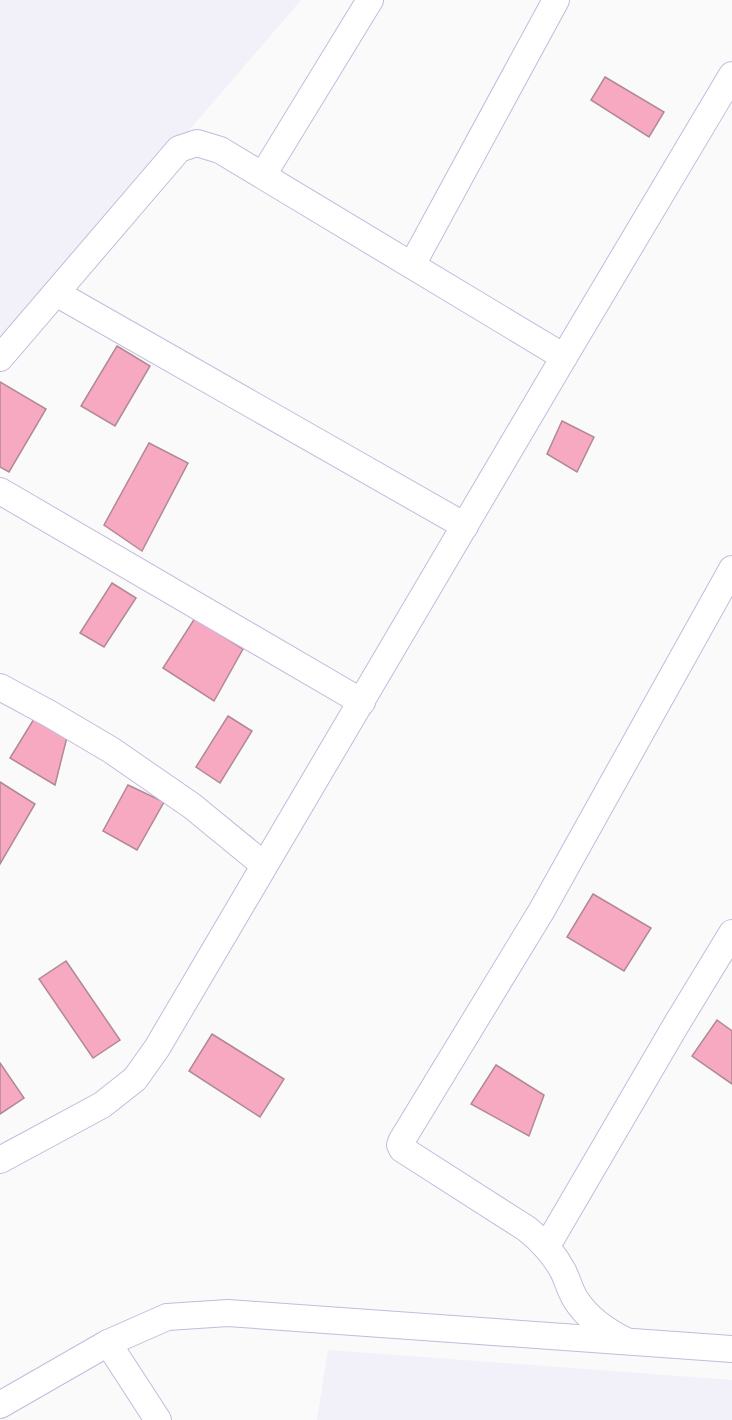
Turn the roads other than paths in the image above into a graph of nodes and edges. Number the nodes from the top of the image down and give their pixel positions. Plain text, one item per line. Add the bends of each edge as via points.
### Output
1 (370, 0) edge
2 (556, 0) edge
3 (732, 75) edge
4 (263, 175) junction
5 (412, 265) junction
6 (56, 293) junction
7 (564, 357) junction
8 (0, 358) edge
9 (0, 491) edge
10 (465, 526) junction
11 (732, 569) edge
12 (0, 687) edge
13 (362, 702) junction
14 (264, 865) junction
15 (732, 933) edge
16 (0, 1160) edge
17 (547, 1246) junction
18 (626, 1341) junction
19 (108, 1343) junction
20 (732, 1349) edge
21 (0, 1405) edge
22 (158, 1420) edge

1 - 4 street
2 - 5 street
3 - 7 street
4 - 5 street
4 - 6 street via 220,150 197,143 178,149
5 - 7 street
6 - 8 street
6 - 10 street
7 - 10 street
9 - 13 street
10 - 13 street
11 - 17 street via 542,910 400,1142 402,1149 527,1229
12 - 14 street via 111,750 192,806
13 - 14 street
14 - 16 street via 135,1079 102,1105
15 - 17 street
17 - 18 street via 585,1312
18 - 19 street via 228,1313 167,1317
18 - 20 street
19 - 21 street
19 - 22 street

